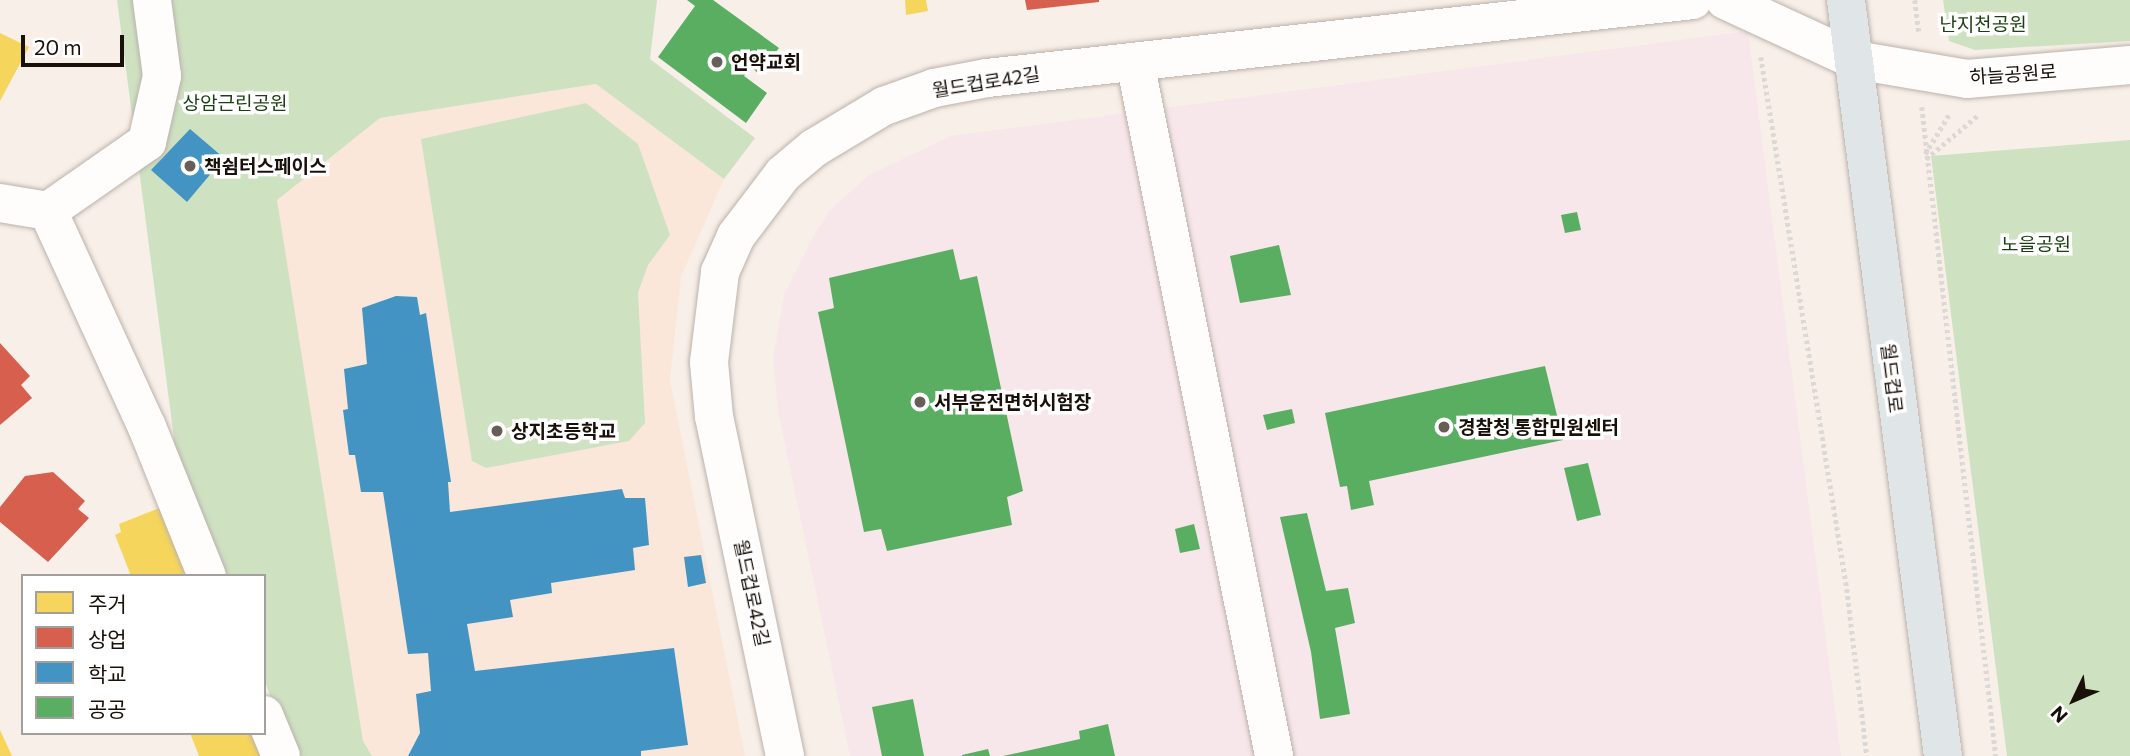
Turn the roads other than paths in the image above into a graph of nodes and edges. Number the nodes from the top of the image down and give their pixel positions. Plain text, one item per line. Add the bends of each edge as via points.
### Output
1 (152, 0) edge
2 (1693, 0) edge
3 (1846, 0) edge
4 (1730, 2) edge
5 (1855, 60) junction
6 (1135, 62) junction
7 (2130, 65) edge
8 (0, 203) edge
9 (48, 211) junction
10 (206, 574) edge
11 (266, 720) edge
12 (281, 756) edge
13 (785, 756) edge
14 (1273, 756) edge
15 (1943, 756) edge

1 - 9 street via 162,76 147,142
2 - 6 street, 월드컵로42길
3 - 5 main road, 월드컵로
4 - 5 street
5 - 7 street, 하늘공원로 via 1920,71 1968,98
5 - 15 main road, 월드컵로
6 - 13 street, 월드컵로42길 via 987,78 934,88 884,106 846,125 783,174 736,236 717,286 709,362 715,416
6 - 14 street
8 - 9 street
9 - 10 street via 147,428
11 - 12 street

